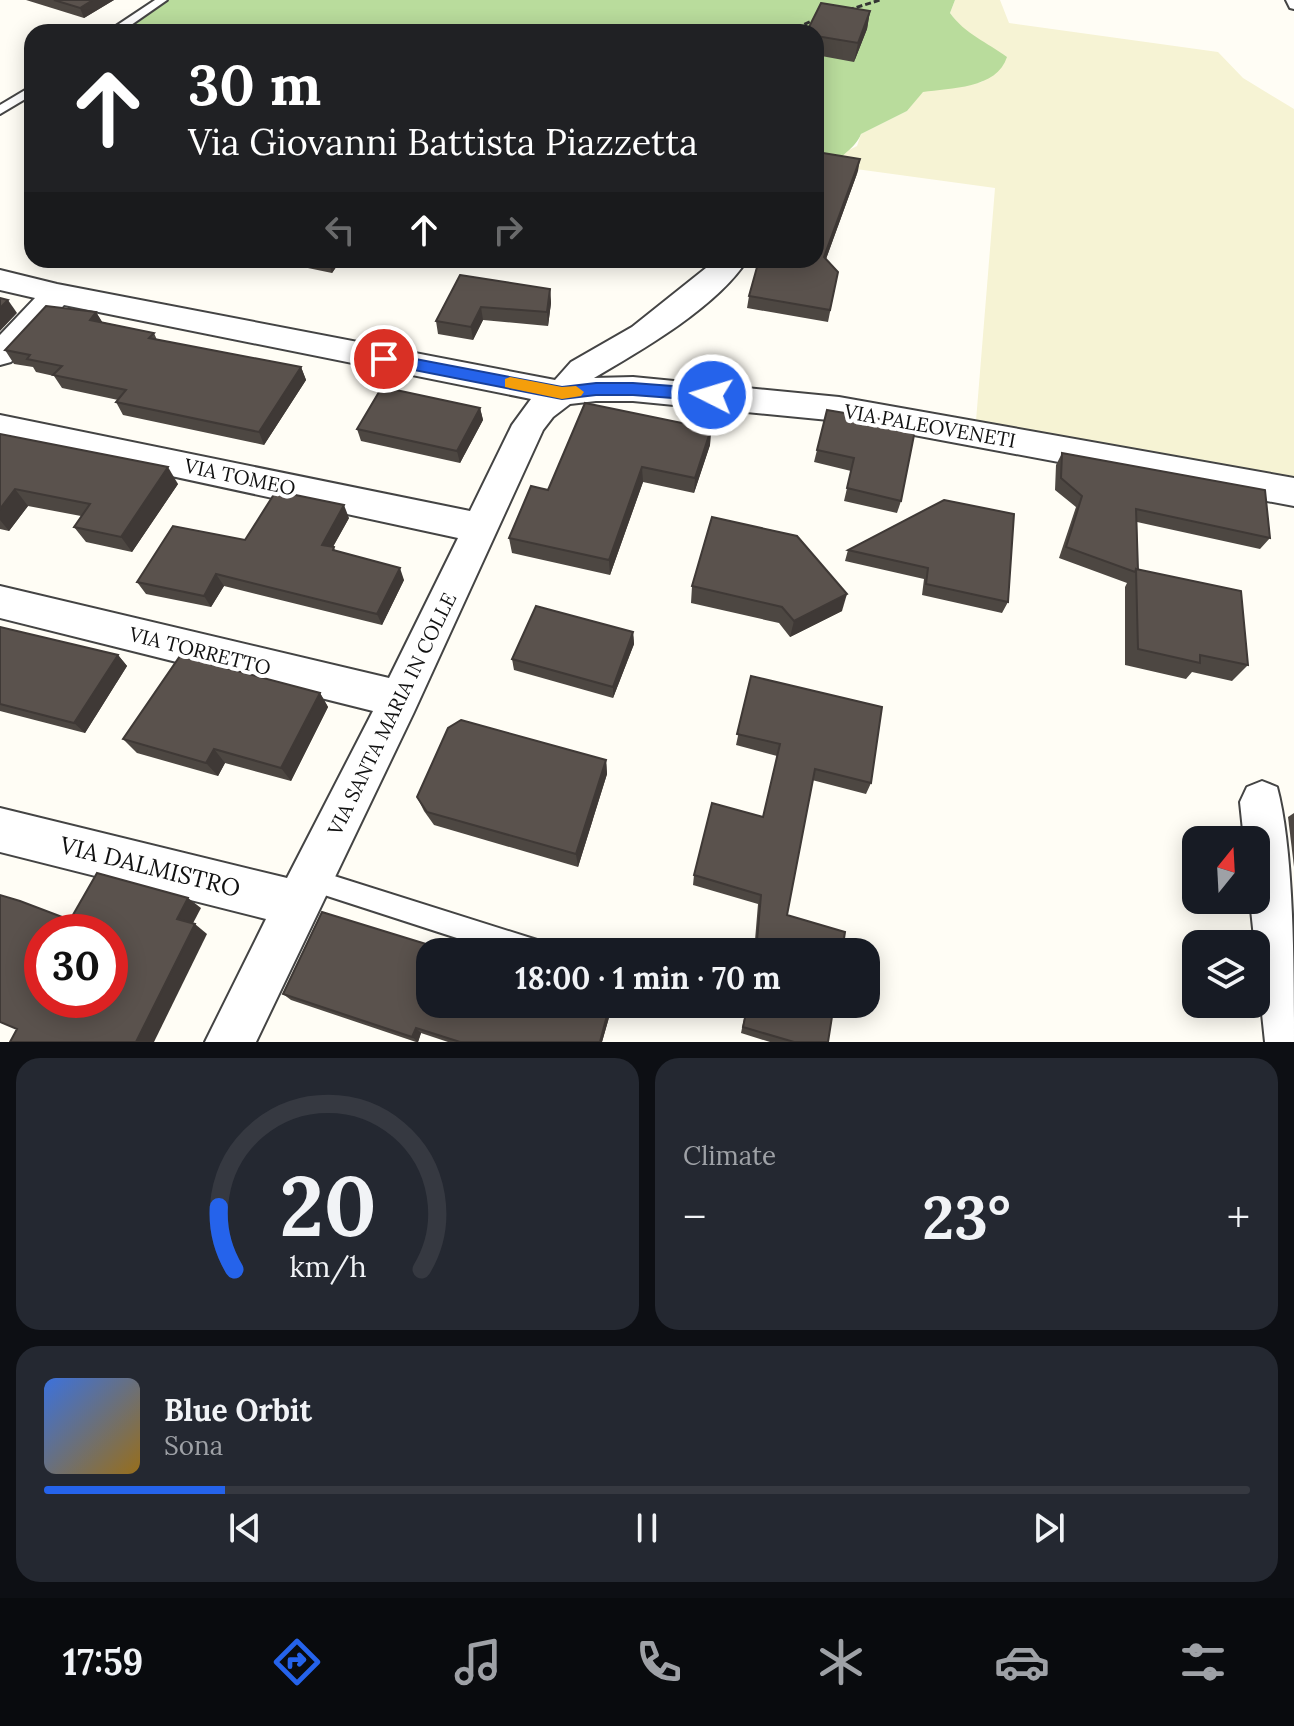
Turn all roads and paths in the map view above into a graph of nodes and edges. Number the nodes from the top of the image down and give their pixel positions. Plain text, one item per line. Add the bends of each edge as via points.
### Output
1 (162, 0) edge
2 (880, 0) edge
3 (1291, 0) edge
4 (1294, 6) edge
5 (843, 11) edge
6 (821, 17) edge
7 (125, 24) edge
8 (806, 24) edge
9 (24, 95) edge
10 (0, 110) edge
11 (725, 268) edge
12 (0, 280) edge
13 (57, 294) junction
14 (0, 354) edge
15 (562, 393) junction
16 (0, 427) edge
17 (1294, 492) edge
18 (480, 528) junction
19 (0, 602) edge
20 (400, 699) junction
21 (1262, 802) dead end
22 (0, 830) edge
23 (306, 892) junction
24 (483, 938) edge
25 (230, 1042) edge
26 (1290, 1042) edge

1 - 7 lane
2 - 5 path
3 - 4 lane
6 - 8 path
9 - 10 lane
11 - 15 street, VIA SANTA MARIA IN COLLE via 643,335 582,370
12 - 13 street, VIA PALEOVENETI
13 - 14 street
13 - 15 street, VIA PALEOVENETI
15 - 17 street, VIA PALEOVENETI via 633,389 839,409
15 - 18 street, VIA SANTA MARIA IN COLLE via 529,425
16 - 18 street, VIA TOMEO
18 - 20 street, VIA SANTA MARIA IN COLLE
19 - 20 street, VIA TORRETTO
20 - 23 street, VIA SANTA MARIA IN COLLE
21 - 26 street
22 - 23 street, VIA DALMISTRO
23 - 24 lane
23 - 25 street, VIA SANTA MARIA IN COLLE

